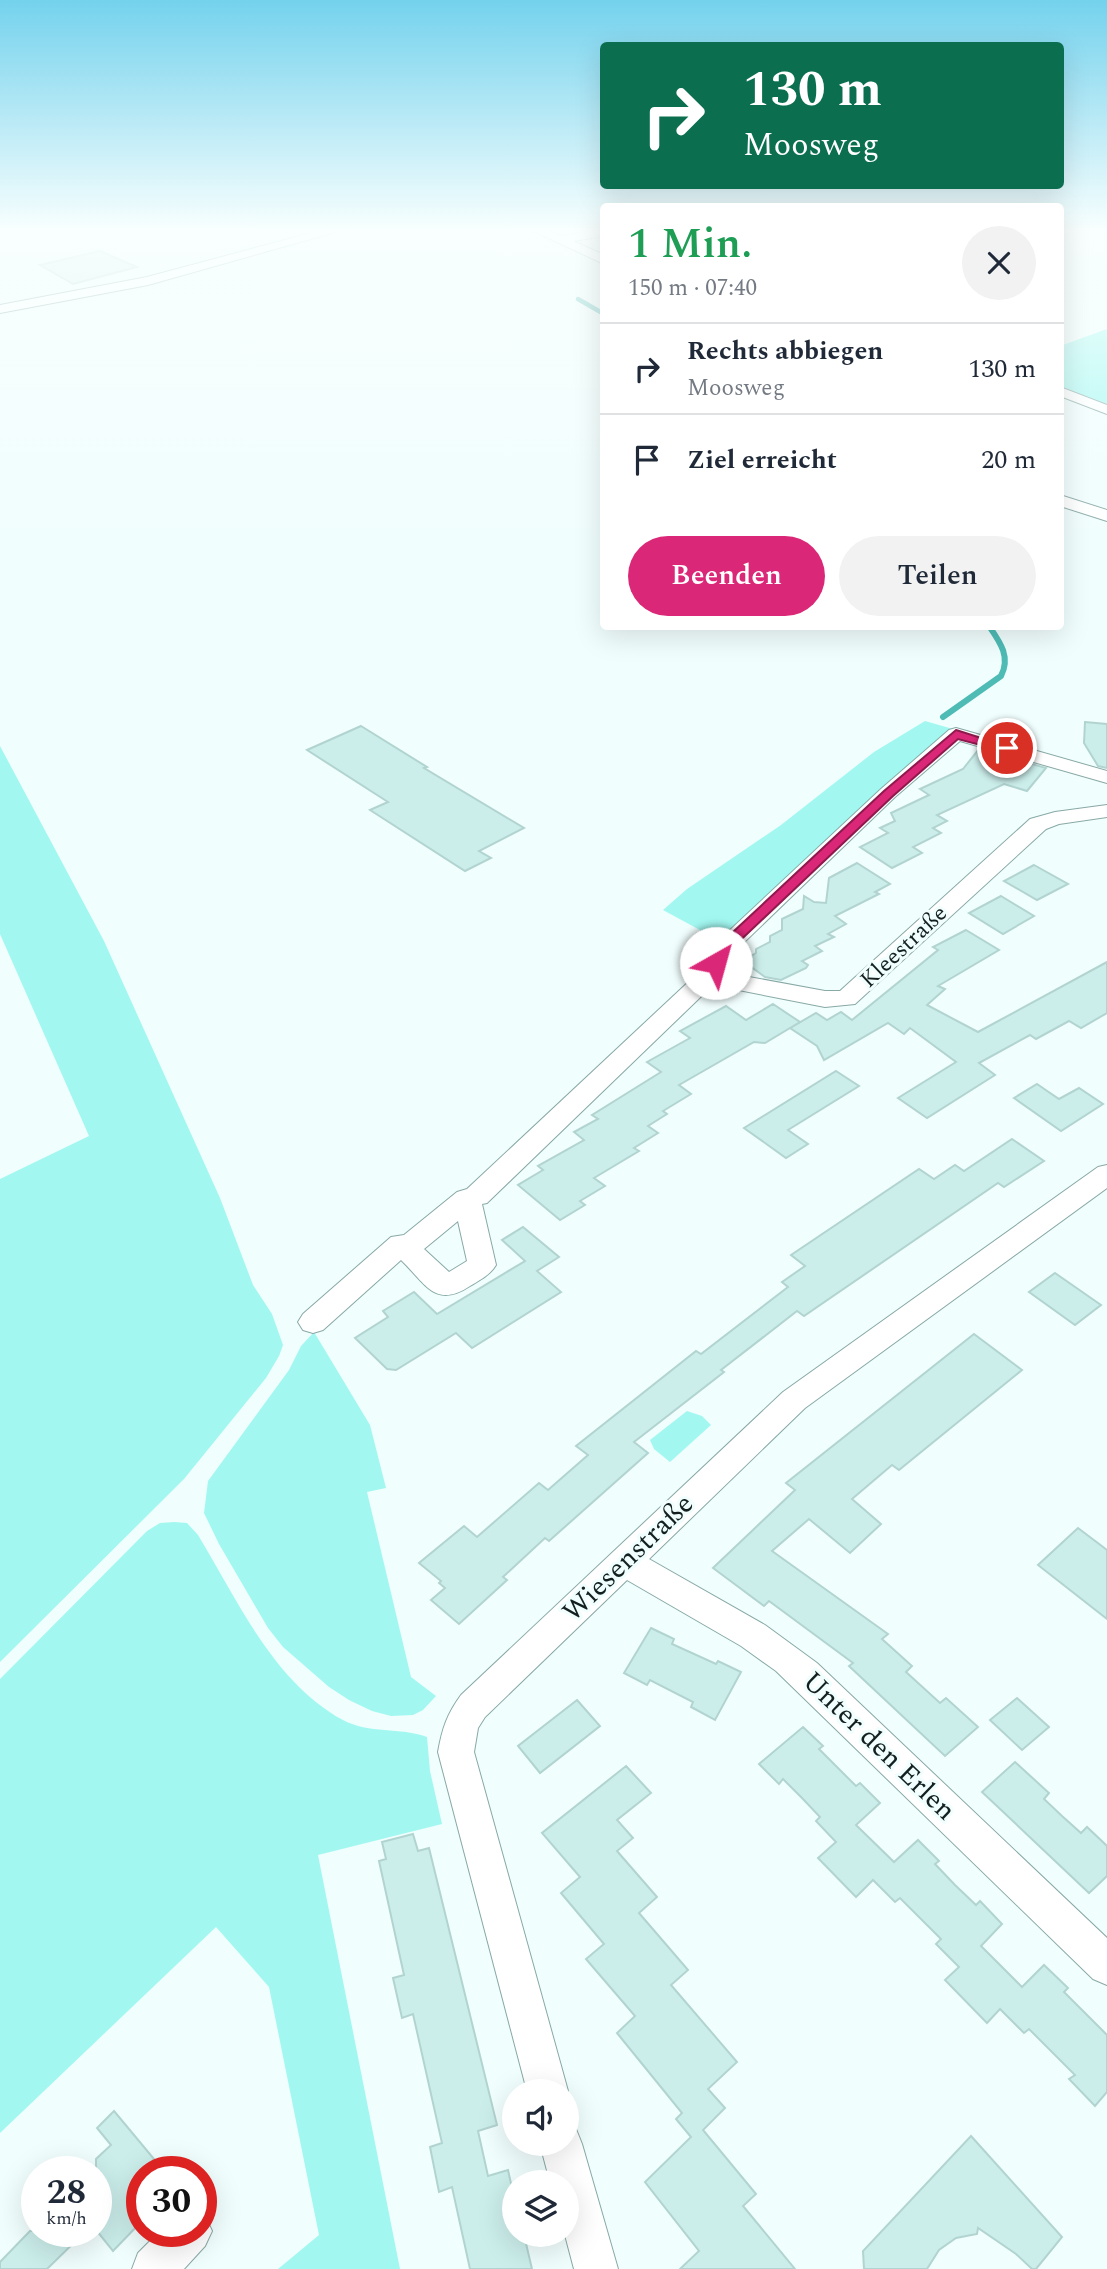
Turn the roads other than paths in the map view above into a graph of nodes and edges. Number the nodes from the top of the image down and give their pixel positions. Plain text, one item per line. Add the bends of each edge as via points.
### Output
1 (1064, 393) edge
2 (1107, 410) edge
3 (1064, 501) edge
4 (1107, 516) edge
5 (1107, 777) edge
6 (1107, 811) edge
7 (708, 977) junction
8 (1107, 1174) edge
9 (467, 1199) junction
10 (406, 1248) junction
11 (313, 1322) dead end
12 (625, 1561) junction
13 (1107, 1965) edge
14 (544, 2079) edge
15 (564, 2156) edge
16 (175, 2247) edge
17 (154, 2269) edge
18 (596, 2269) edge

1 - 2 street
3 - 4 street
5 - 7 street via 956,734 723,949
6 - 7 street, Kleestraße via 1038,824 846,999
7 - 9 street via 477,1196
8 - 12 street, Wiesenstraße via 794,1400
9 - 10 street
9 - 10 street via 482,1265 447,1287
10 - 11 street via 401,1244
12 - 13 street, Unter den Erlen via 657,1585 773,1647
12 - 14 street, Wiesenstraße via 473,1706 461,1723 456,1752
15 - 18 street
16 - 17 street

